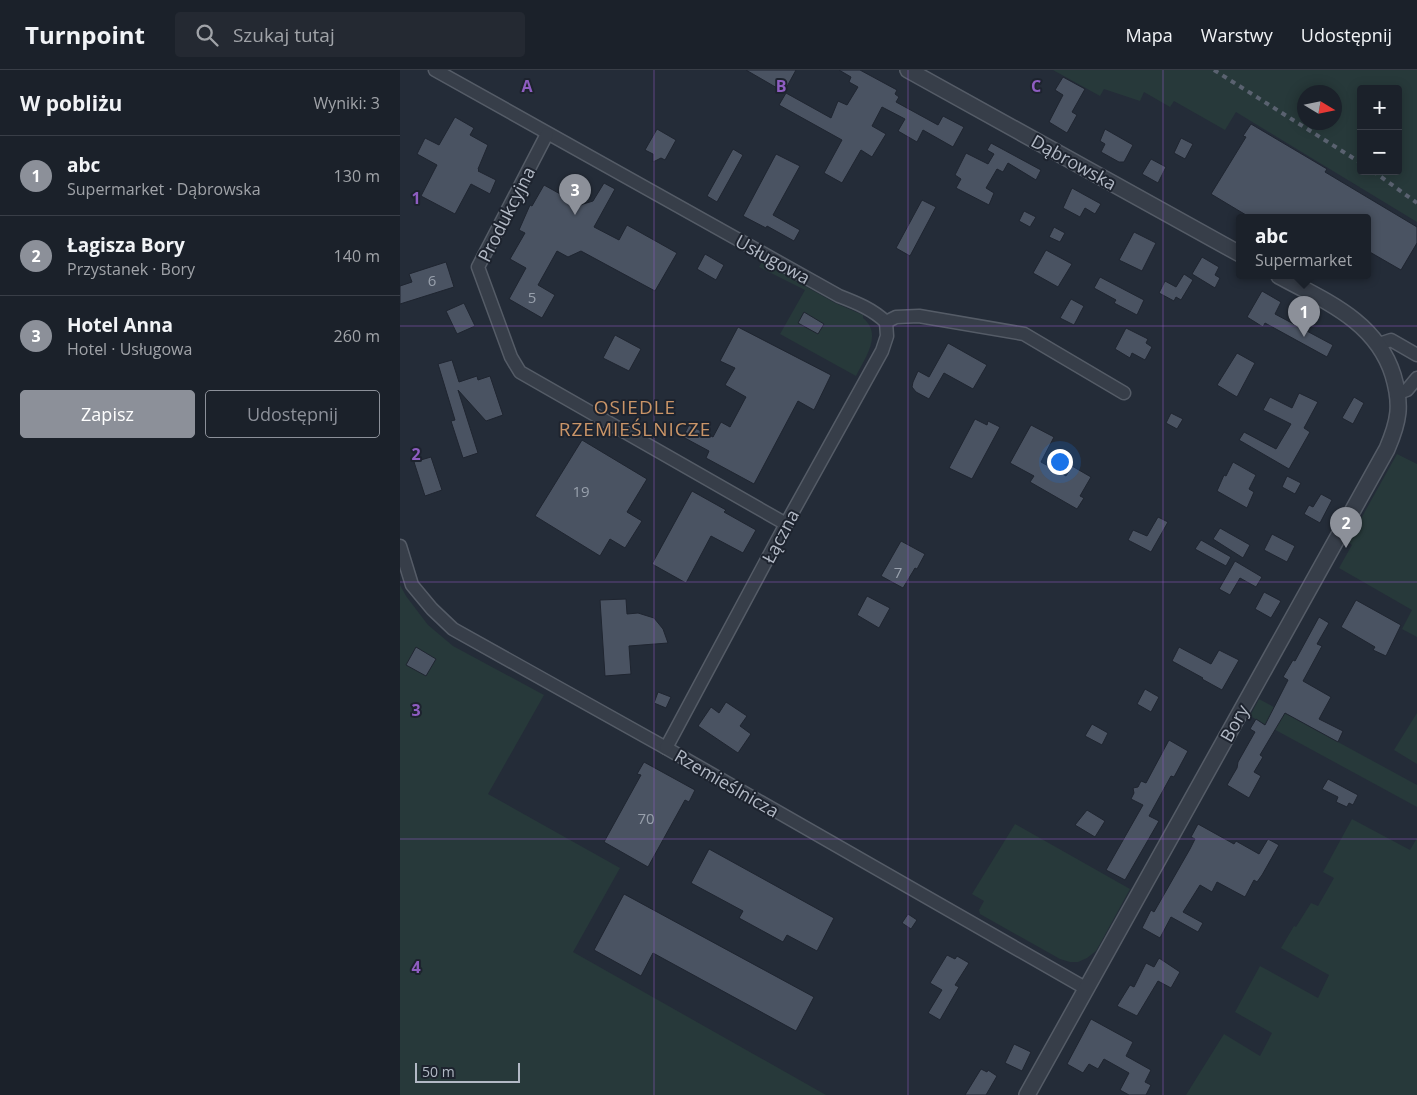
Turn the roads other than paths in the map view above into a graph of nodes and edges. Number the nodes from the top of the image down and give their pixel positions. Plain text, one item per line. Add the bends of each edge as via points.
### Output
1 (435, 70) edge
2 (908, 70) edge
3 (547, 134) junction
4 (1236, 252) edge
5 (1284, 279) edge
6 (886, 322) junction
7 (1379, 344) junction
8 (1417, 355) edge
9 (1417, 378) edge
10 (1124, 393) dead end
11 (1398, 393) junction
12 (786, 524) junction
13 (400, 546) edge
14 (666, 748) junction
15 (1087, 988) junction
16 (1027, 1095) edge

1 - 3 street, Usługowa
2 - 4 street, Dąbrowska
3 - 6 street, Usługowa via 839,296 865,306
3 - 12 street, Produkcyjna via 478,267 511,357 520,372
5 - 7 street via 1349,316
6 - 10 street via 896,317 919,316 1024,334
6 - 12 street, Łączna via 887,336 882,351
7 - 8 street via 1391,340
7 - 11 street, Bory
9 - 11 street via 1406,390
11 - 15 street, Bory via 1398,419 1387,449
12 - 14 street, Łączna
13 - 14 street, Rzemieślnicza via 412,585 453,629
14 - 15 street, Rzemieślnicza
15 - 16 street, Bory

